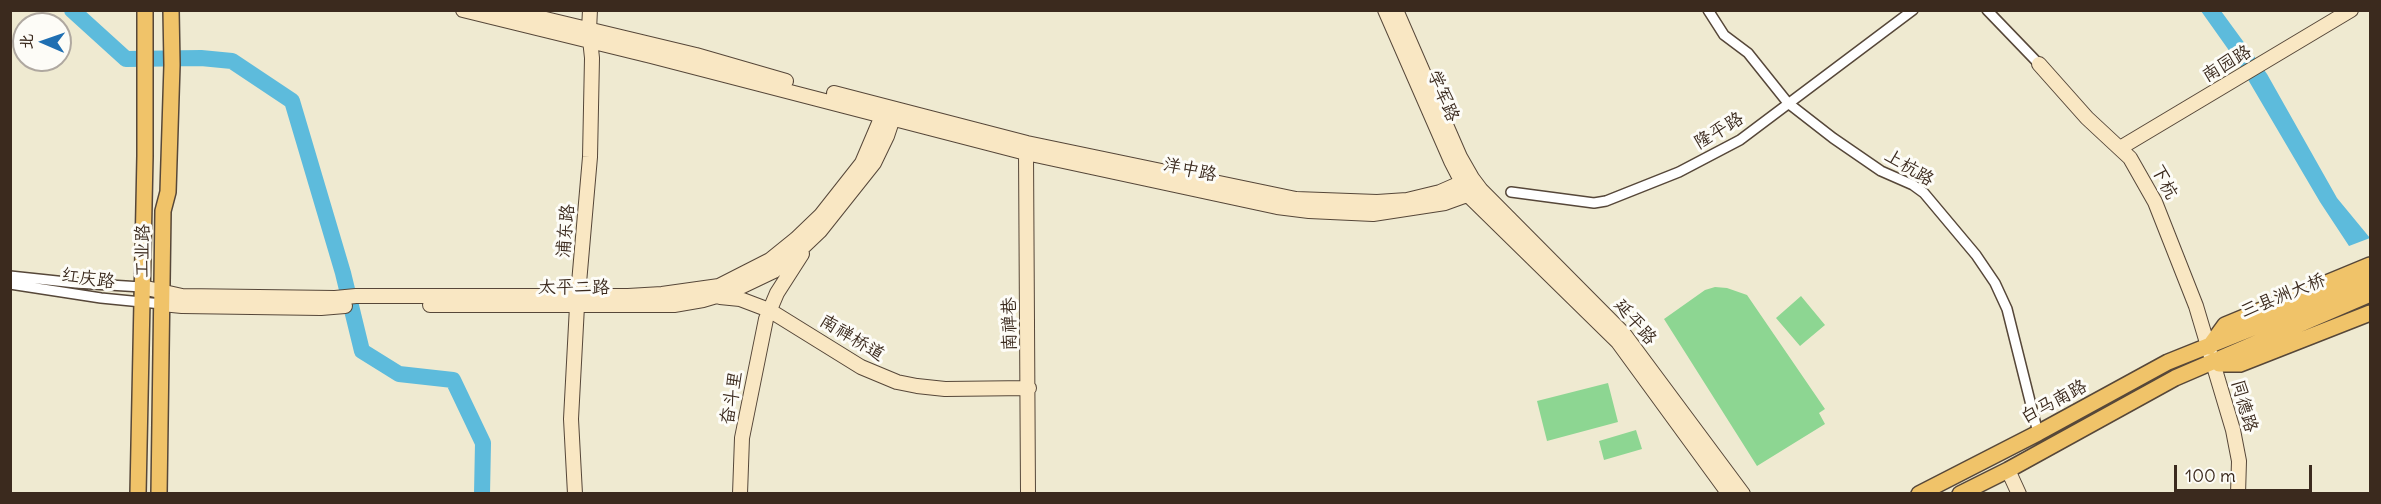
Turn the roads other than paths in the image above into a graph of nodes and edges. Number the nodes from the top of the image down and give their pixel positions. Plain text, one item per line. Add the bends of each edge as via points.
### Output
1 (144, 10) edge
2 (171, 10) edge
3 (463, 10) edge
4 (508, 10) edge
5 (590, 10) edge
6 (596, 10) edge
7 (1385, 10) edge
8 (1396, 10) edge
9 (1708, 10) edge
10 (1913, 10) edge
11 (1987, 10) edge
12 (2351, 10) edge
13 (592, 35) junction
14 (2038, 64) joint
15 (1788, 103) junction
16 (890, 113) junction
17 (2120, 148) junction
18 (1026, 153) junction
19 (1471, 187) junction
20 (1511, 192) dead end
21 (809, 242) junction
22 (2370, 265) edge
23 (10, 276) edge
24 (2370, 281) edge
25 (10, 284) edge
26 (142, 287) junction
27 (2370, 294) edge
28 (162, 298) junction
29 (712, 298) junction
30 (359, 301) junction
31 (578, 301) junction
32 (2341, 301) junction
33 (142, 303) junction
34 (769, 310) junction
35 (2370, 316) edge
36 (2209, 347) junction
37 (2213, 364) junction
38 (1029, 388) junction
39 (2038, 433) junction
40 (2008, 470) junction
41 (138, 494) edge
42 (159, 494) edge
43 (576, 494) edge
44 (740, 494) edge
45 (1028, 494) edge
46 (1730, 494) edge
47 (1743, 494) edge
48 (1919, 494) edge
49 (1960, 494) edge
50 (2019, 494) edge
51 (2238, 494) edge

1 - 26 main road, 工业路
2 - 28 main road, 工业路
3 - 13 street
4 - 13 street
5 - 13 street
6 - 13 street
7 - 19 street, 学军路
8 - 19 street, 学军路
9 - 15 street, 上杭路 via 1724,35 1748,53
10 - 15 street, 隆平路
11 - 14 street
12 - 17 street, 南园路
13 - 16 street via 651,56
13 - 31 street, 浦东路 via 588,180
14 - 17 street, 下杭
15 - 20 street, 隆平路 via 1733,145 1606,201 1585,203
15 - 39 street, 上杭路 via 1881,171 1924,193 1976,255 2007,309
16 - 18 street, 洋中路
16 - 19 street, 洋中路 via 1296,199 1394,201
16 - 21 street, 太平二路 via 883,146 868,171
16 - 31 street, 太平二路 via 862,162 830,205 796,239 756,268 719,286
17 - 36 street, 下杭 via 2155,202
18 - 19 street, 洋中路 via 1309,211 1355,214 1422,208
18 - 38 street, 南禅巷
19 - 46 street, 延平路 via 1618,342
19 - 47 street, 延平路 via 1624,334
21 - 29 street, 太平二路 via 761,278
21 - 34 street, 奋斗里
22 - 36 main road via 2225,325
23 - 26 street, 红庆路
24 - 32 main road, 三县洲大桥
25 - 33 street, 红庆路
26 - 28 street
26 - 33 main road, 工业路
27 - 32 main road, 三县洲大桥
28 - 30 street, 太平二路
28 - 30 street, 太平二路 via 182,306 321,308
28 - 33 street, 红庆路
28 - 42 main road, 工业路
29 - 31 street, 太平二路 via 674,304
29 - 34 street, 南禅桥道 via 740,299
30 - 31 street, 太平二路
31 - 43 street, 浦东路 via 571,419
32 - 36 main road, 三县洲大桥
32 - 37 main road, 三县洲大桥
33 - 41 main road, 工业路
34 - 38 street, 南禅桥道 via 861,367 897,382 945,389
34 - 44 street, 奋斗里 via 740,454
35 - 37 main road via 2241,364
36 - 37 street, 下杭
36 - 39 main road, 白马南路 via 2168,362
37 - 40 main road, 三县洲大桥 via 2175,378
37 - 51 street, 同德路 via 2235,439
38 - 45 street, 南禅巷
39 - 48 main road, 白马南路
40 - 49 main road, 三县洲大桥
40 - 50 street

